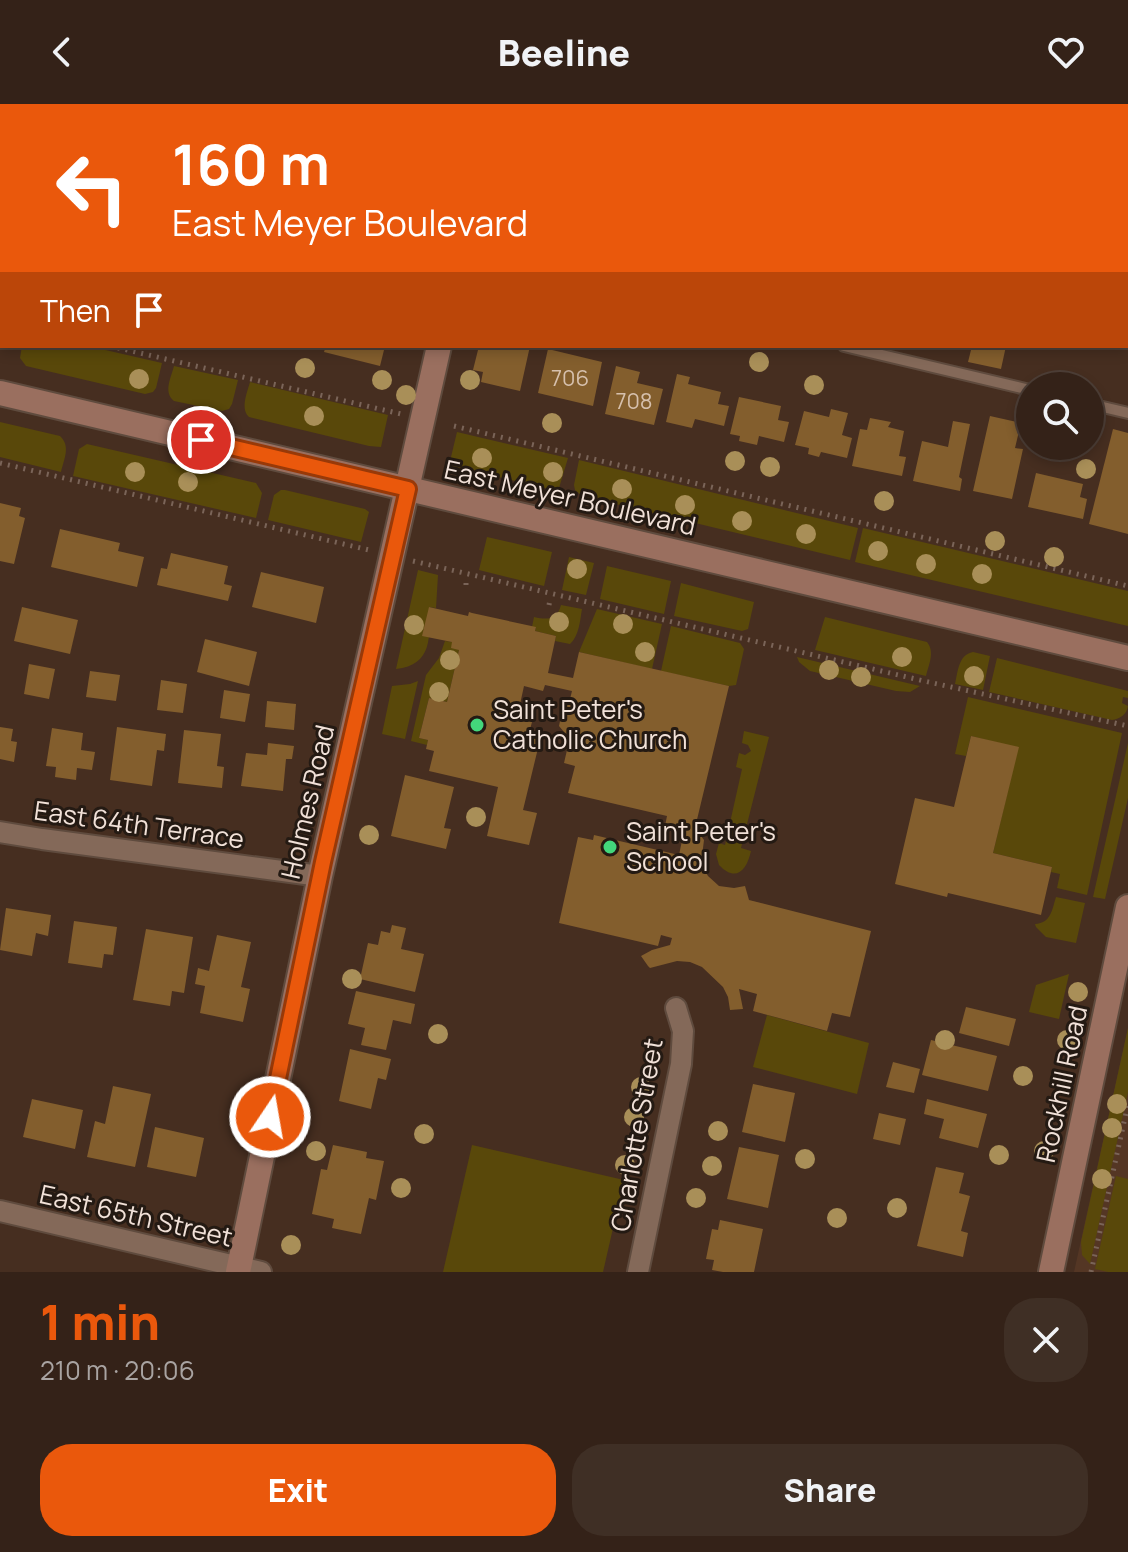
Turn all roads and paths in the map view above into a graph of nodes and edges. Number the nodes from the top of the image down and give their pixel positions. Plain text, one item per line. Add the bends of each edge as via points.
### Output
1 (119, 348) edge
2 (439, 348) edge
3 (852, 348) edge
4 (1016, 387) edge
5 (0, 393) edge
6 (1104, 407) edge
7 (1128, 413) edge
8 (423, 419) junction
9 (454, 426) dead end
10 (0, 463) edge
11 (408, 489) junction
12 (393, 556) junction
13 (1128, 586) edge
14 (1128, 658) edge
15 (1128, 726) edge
16 (0, 832) edge
17 (320, 876) junction
18 (1128, 907) edge
19 (676, 1008) dead end
20 (1128, 1104) edge
21 (0, 1211) edge
22 (246, 1270) edge
23 (638, 1272) edge
24 (1051, 1272) edge
25 (1091, 1272) edge

1 - 8 path
2 - 8 main road, Holmes Road
3 - 4 lane
5 - 11 main road, East Meyer Boulevard
6 - 7 lane
8 - 11 main road, Holmes Road
9 - 13 path
10 - 12 path
11 - 12 main road, Holmes Road
11 - 14 main road, East Meyer Boulevard
12 - 15 path
12 - 17 main road, Holmes Road
16 - 17 street, East 64th Terrace
17 - 22 main road, Holmes Road
18 - 24 main road, Rockhill Road
19 - 23 street, Charlotte Street via 683,1031 681,1064
20 - 25 path
21 - 22 street, East 65th Street

